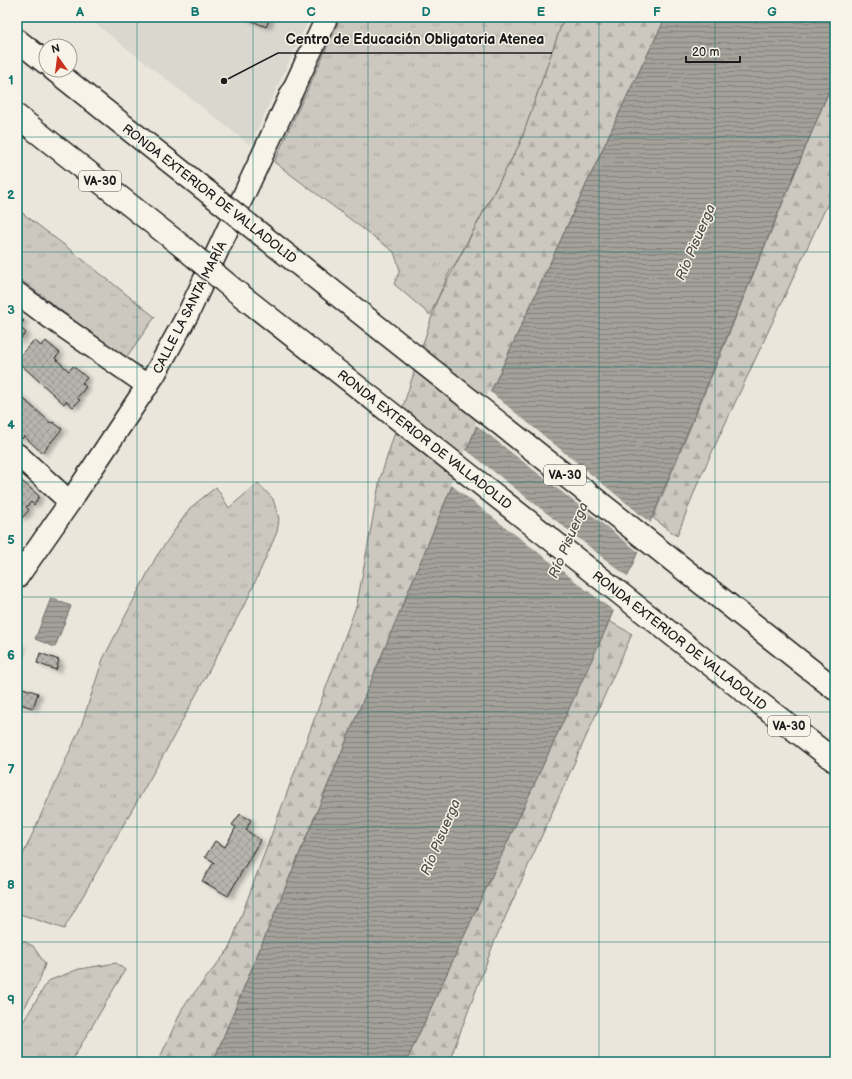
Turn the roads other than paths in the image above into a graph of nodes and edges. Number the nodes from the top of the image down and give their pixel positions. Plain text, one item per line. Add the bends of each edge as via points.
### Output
1 (327, 17) edge
2 (17, 40) edge
3 (38, 57) edge
4 (64, 78) edge
5 (17, 116) edge
6 (17, 293) edge
7 (148, 386) junction
8 (17, 454) edge
9 (70, 502) junction
10 (17, 578) edge
11 (835, 689) edge
12 (835, 761) edge

1 - 7 street, CALLE LA SANTA MARÍA via 188,314
2 - 3 highway
4 - 11 highway, RONDA EXTERIOR DE VALLADOLID / VA-30, bridge
5 - 12 highway, RONDA EXTERIOR DE VALLADOLID / VA-30, bridge via 233,289
6 - 7 street
7 - 9 street, CALLE LA SANTA MARÍA
8 - 9 street
9 - 10 street, CALLE LA SANTA MARÍA

